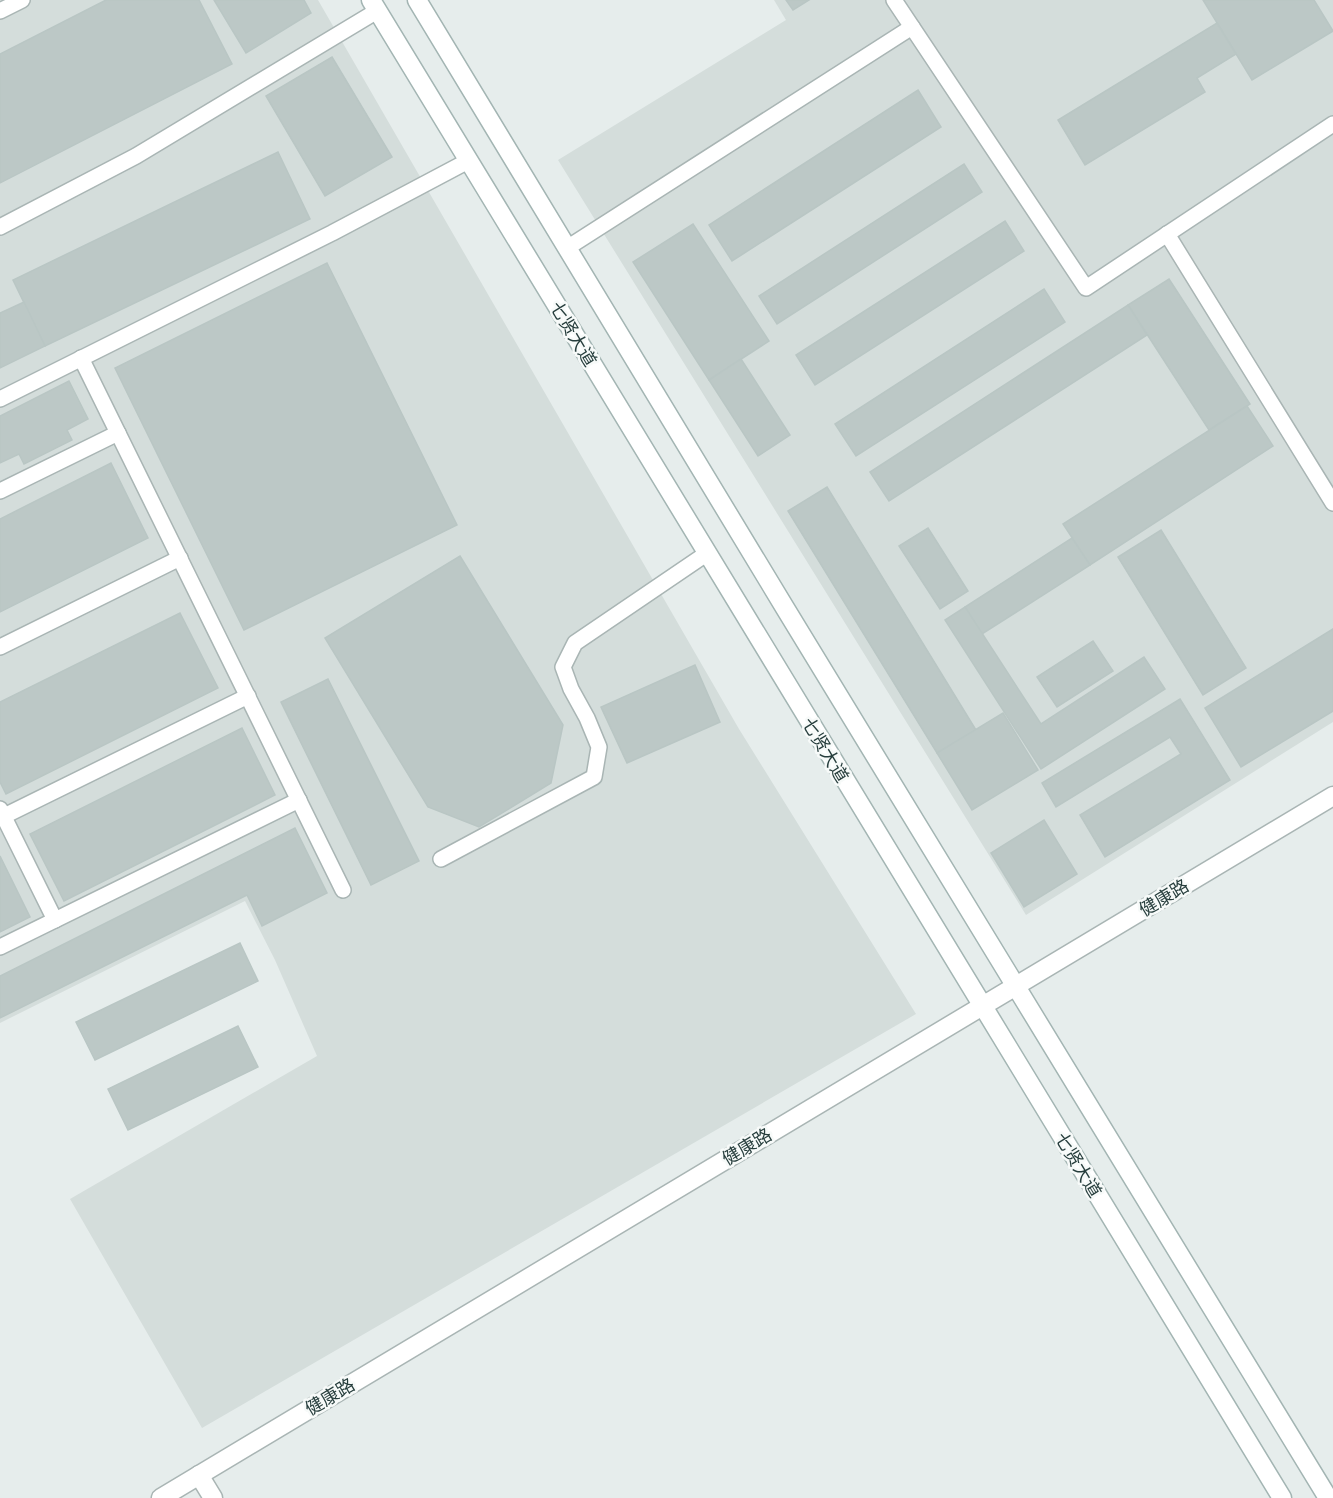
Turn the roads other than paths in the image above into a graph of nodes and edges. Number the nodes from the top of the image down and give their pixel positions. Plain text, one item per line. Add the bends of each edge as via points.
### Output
1 (22, 0) edge
2 (417, 0) edge
3 (894, 0) edge
4 (374, 6) edge
5 (0, 11) edge
6 (912, 27) junction
7 (1333, 124) edge
8 (468, 161) junction
9 (0, 227) edge
10 (1167, 234) junction
11 (567, 248) junction
12 (81, 358) junction
13 (0, 399) edge
14 (118, 433) junction
15 (0, 491) edge
16 (1333, 503) edge
17 (706, 554) junction
18 (180, 558) junction
19 (0, 647) edge
20 (248, 696) junction
21 (1333, 796) edge
22 (299, 800) junction
23 (1, 815) edge
24 (441, 859) dead end
25 (343, 890) dead end
26 (55, 920) junction
27 (0, 947) edge
28 (1016, 987) junction
29 (982, 1007) junction
30 (199, 1475) junction
31 (160, 1498) edge
32 (213, 1498) edge
33 (1282, 1498) edge
34 (1328, 1498) edge

1 - 5 lane
2 - 11 main road
3 - 6 lane
4 - 8 main road, 七贤大道
4 - 9 lane via 136,156
6 - 10 lane via 1086,288
6 - 11 lane
7 - 10 lane
8 - 12 lane
8 - 17 main road, 七贤大道
10 - 16 lane
11 - 28 main road
12 - 13 lane
12 - 14 lane
14 - 15 lane
14 - 18 lane
17 - 24 lane via 575,643 563,667 599,747 594,777
17 - 29 main road, 七贤大道
18 - 19 lane
18 - 20 lane
20 - 22 lane
20 - 23 lane
21 - 28 main road, 健康路
22 - 25 lane
22 - 26 lane
23 - 26 lane
26 - 27 lane
28 - 29 main road, 健康路
28 - 34 main road
29 - 30 main road, 健康路
29 - 33 main road, 七贤大道
30 - 31 main road, 健康路
30 - 32 main road

